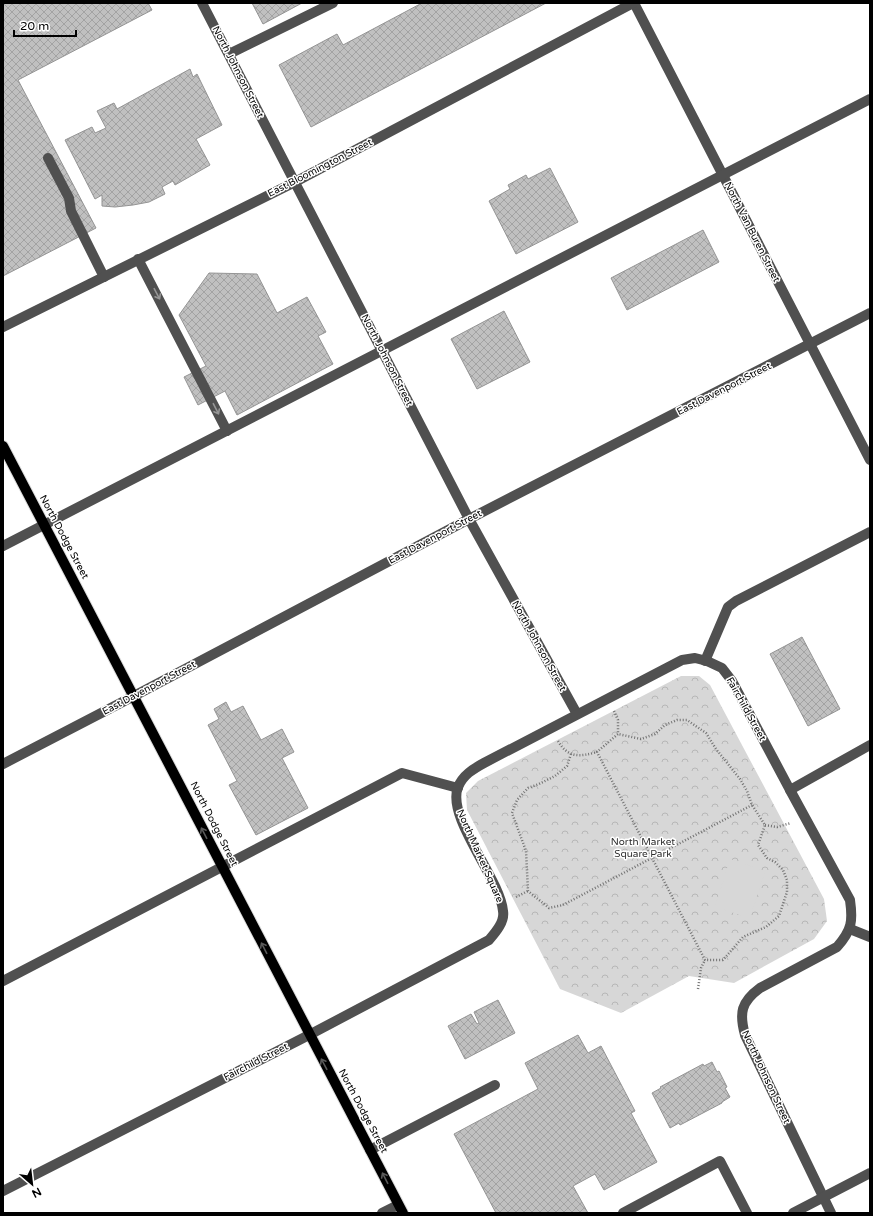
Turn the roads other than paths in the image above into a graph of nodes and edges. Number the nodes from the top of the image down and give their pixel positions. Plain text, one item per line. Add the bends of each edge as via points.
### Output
1 (202, 3) edge
2 (333, 3) edge
3 (634, 3) edge
4 (228, 54) junction
5 (870, 99) edge
6 (48, 158) dead end
7 (723, 175) junction
8 (295, 182) junction
9 (138, 260) junction
10 (104, 277) junction
11 (870, 313) edge
12 (3, 327) edge
13 (810, 344) junction
14 (382, 351) junction
15 (228, 431) junction
16 (3, 446) edge
17 (870, 460) edge
18 (469, 518) junction
19 (44, 525) junction
20 (870, 532) edge
21 (3, 546) edge
22 (705, 660) junction
23 (134, 696) junction
24 (577, 714) junction
25 (870, 745) edge
26 (3, 764) edge
27 (458, 788) junction
28 (790, 790) junction
29 (222, 867) junction
30 (502, 922) joint
31 (850, 929) junction
32 (870, 937) edge
33 (3, 980) edge
34 (308, 1035) junction
35 (495, 1085) dead end
36 (370, 1150) junction
37 (870, 1173) edge
38 (3, 1191) edge
39 (823, 1198) junction
40 (401, 1209) edge
41 (382, 1213) edge
42 (623, 1213) edge
43 (746, 1213) edge
44 (793, 1213) edge
45 (831, 1213) edge

1 - 4 street, North Johnson Street
2 - 4 street
3 - 7 street, North Van Buren Street
3 - 8 street, East Bloomington Street
4 - 8 street, North Johnson Street
5 - 7 street
6 - 10 street
7 - 13 street, North Van Buren Street
7 - 14 street
8 - 9 street, East Bloomington Street
8 - 14 street, North Johnson Street
9 - 10 street, East Bloomington Street
9 -> 15 street
10 - 12 street, East Bloomington Street
11 - 13 street, East Davenport Street
13 - 17 street, North Van Buren Street
13 - 18 street, East Davenport Street
14 - 15 street
14 - 18 street, North Johnson Street
15 - 19 street
16 - 19 main road, North Dodge Street
18 - 23 street, East Davenport Street
18 - 24 street, North Johnson Street
19 - 21 street
19 - 23 main road, North Dodge Street
20 - 22 street via 728,607
22 - 24 street, Fairchild Street via 682,660
22 - 28 street, Fairchild Street via 722,668 732,681
23 - 26 street, East Davenport Street
29 -> 23 main road, North Dodge Street
24 - 27 street via 478,766 467,774
25 - 28 street
27 - 29 street via 402,773
27 - 30 street, North Market Square via 456,804 499,896 504,912
28 - 31 street via 850,900
29 - 33 street
34 -> 29 main road, North Dodge Street
30 - 34 street, Fairchild Street via 489,940
31 - 32 street
31 - 39 street, North Johnson Street via 837,947 760,988 748,997 742,1010 746,1035
36 -> 34 main road, North Dodge Street
34 - 38 street, Fairchild Street
35 - 36 street
40 -> 36 main road, North Dodge Street
37 - 39 street
39 - 44 street
39 - 45 street, North Johnson Street
40 - 41 street
42 - 43 street via 720,1161

